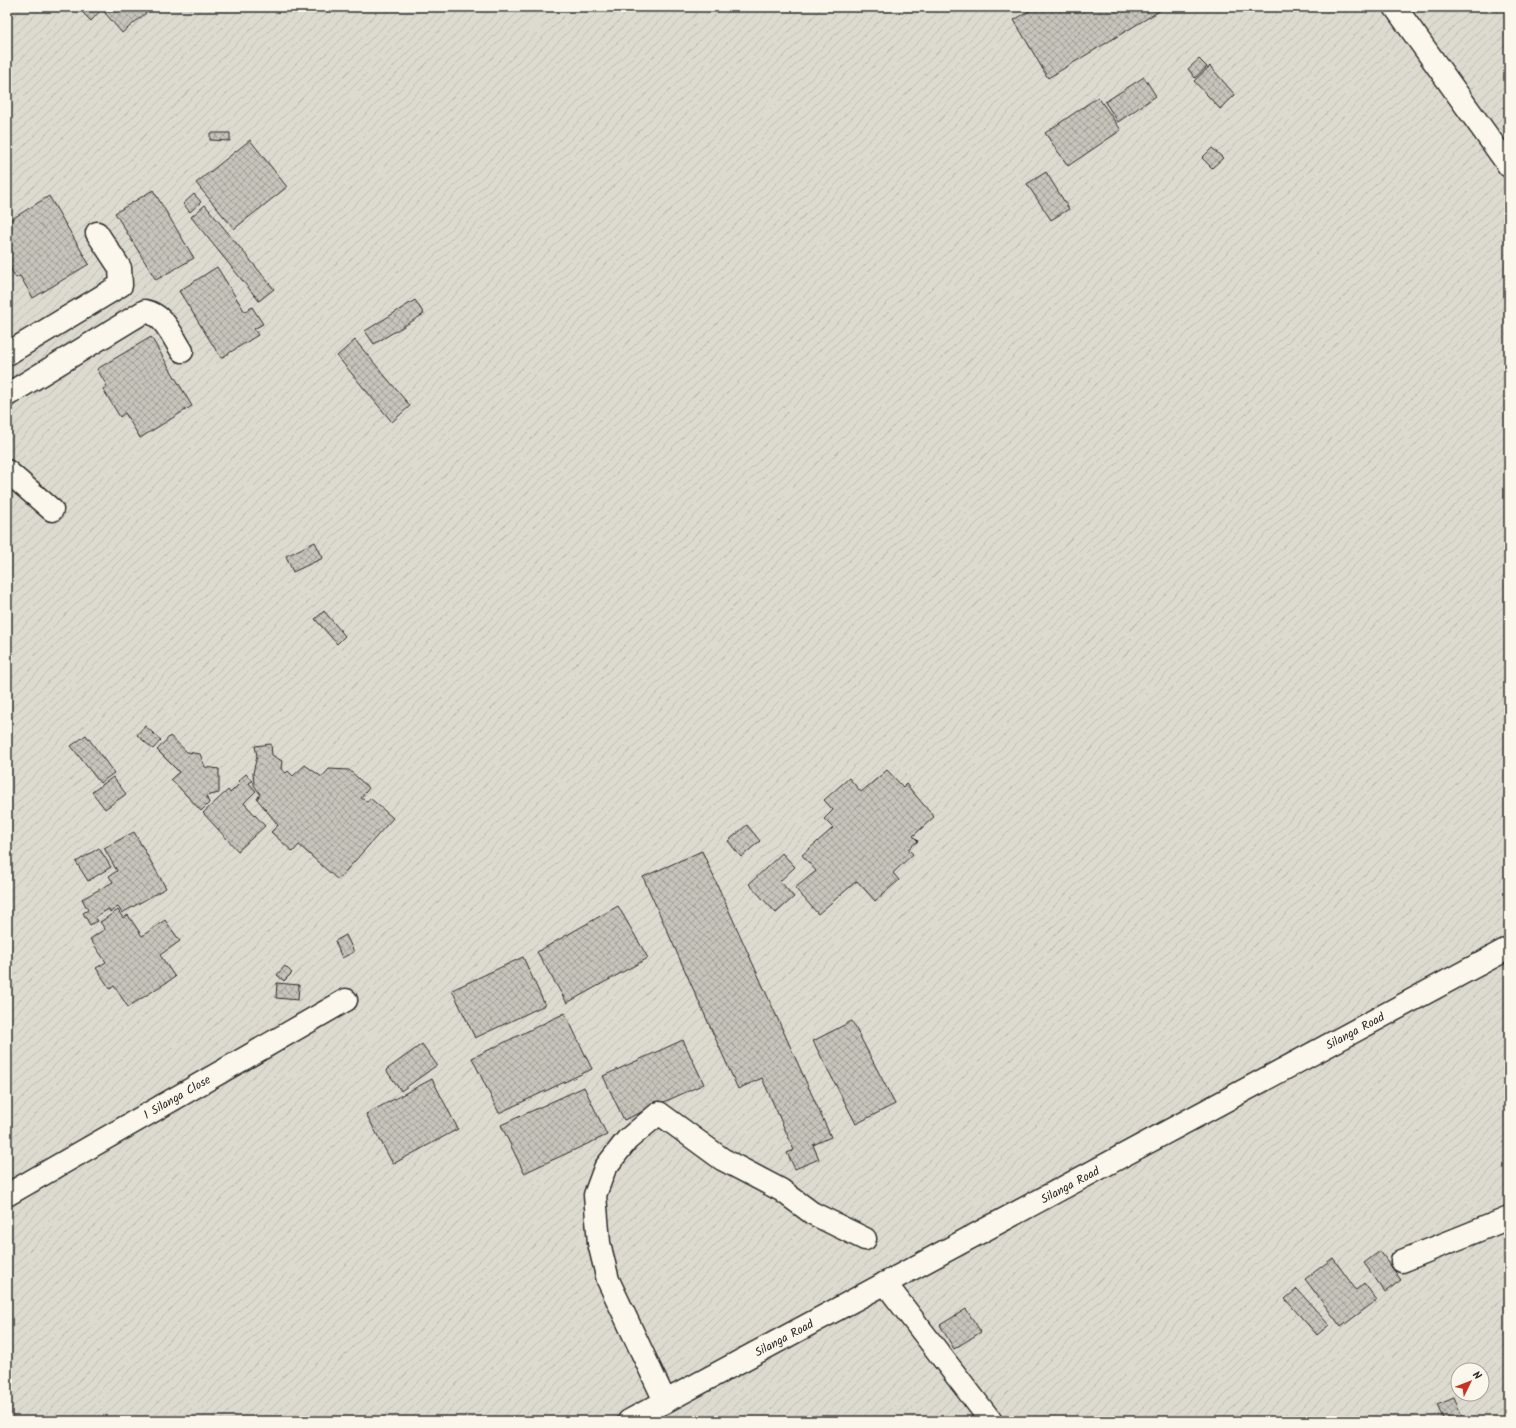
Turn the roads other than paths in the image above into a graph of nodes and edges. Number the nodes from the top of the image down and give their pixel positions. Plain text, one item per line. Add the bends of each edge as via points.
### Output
1 (1395, 7) edge
2 (1509, 166) edge
3 (97, 233) dead end
4 (182, 352) dead end
5 (7, 354) edge
6 (7, 395) edge
7 (7, 471) edge
8 (52, 510) dead end
9 (1509, 948) edge
10 (346, 1000) dead end
11 (7, 1195) edge
12 (1509, 1218) edge
13 (865, 1239) dead end
14 (1402, 1261) dead end
15 (885, 1283) junction
16 (665, 1401) junction
17 (630, 1421) edge
18 (991, 1421) edge

1 - 2 street
3 - 5 street via 120,268 121,285
4 - 6 street via 162,319 152,312 145,311
7 - 8 street
9 - 15 street, Silanga Road
10 - 11 street, 1 Silanga Close
12 - 14 street
13 - 16 street via 812,1213 781,1190 722,1159 659,1113 627,1140 605,1168 595,1195 598,1243 608,1280
15 - 16 street, Silanga Road
15 - 18 street
16 - 17 street, Silanga Road

